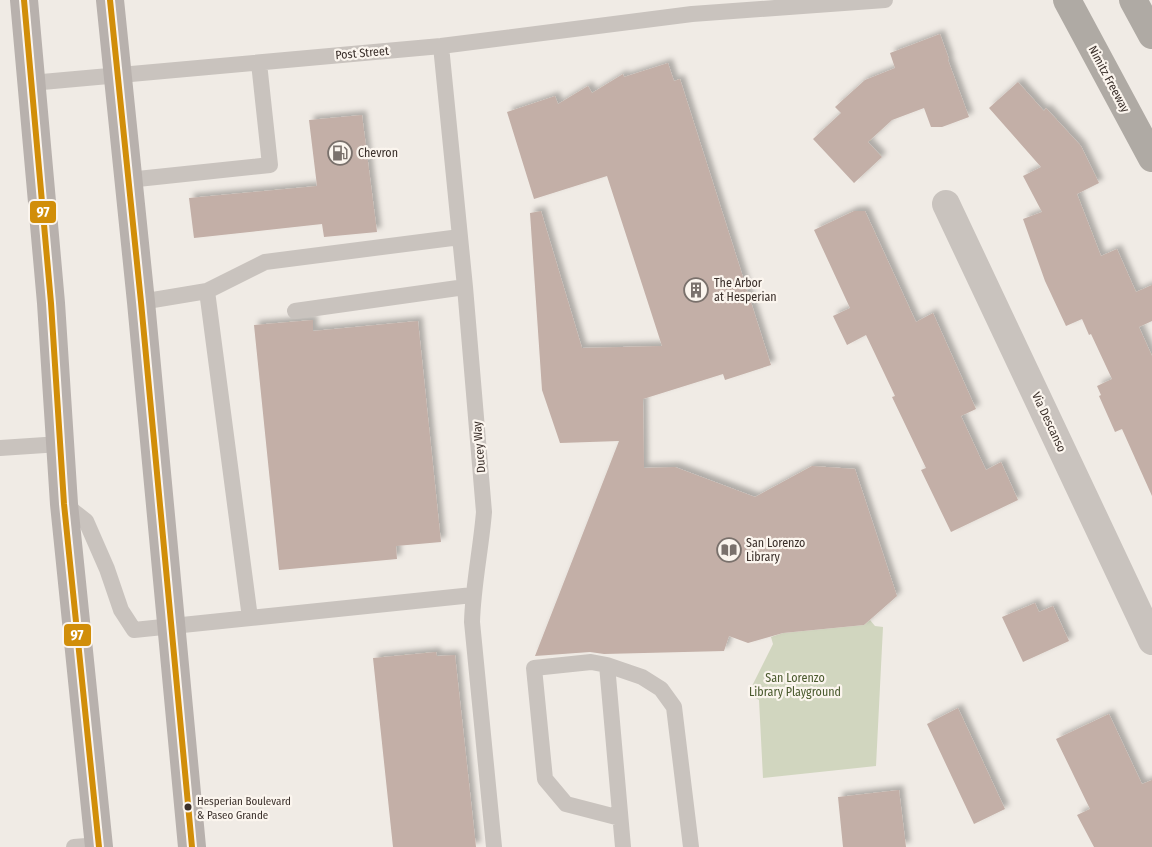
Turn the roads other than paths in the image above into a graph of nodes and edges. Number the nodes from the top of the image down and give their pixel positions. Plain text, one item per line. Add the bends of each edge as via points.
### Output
1 (24, 0) edge
2 (110, 0) edge
3 (884, 0) edge
4 (1067, 0) edge
5 (1133, 0) edge
6 (1152, 35) edge
7 (441, 46) junction
8 (259, 62) junction
9 (117, 76) junction
10 (32, 83) junction
11 (1152, 158) edge
12 (128, 180) junction
13 (946, 204) dead end
14 (460, 238) junction
15 (465, 287) junction
16 (207, 291) junction
17 (141, 302) junction
18 (295, 311) dead end
19 (60, 444) junction
20 (0, 448) edge
21 (64, 504) junction
22 (473, 594) junction
23 (250, 618) junction
24 (171, 627) junction
25 (1152, 641) edge
26 (608, 665) junction
27 (620, 818) junction
28 (91, 846) edge
29 (192, 847) edge
30 (494, 847) edge
31 (623, 847) edge
32 (691, 847) edge

1 - 10 main road
2 - 9 main road
3 - 7 lane, Post Street via 692,14
4 - 11 highway, Nimitz Freeway
5 - 6 highway
7 - 8 lane, Post Street
7 - 14 lane, Ducey Way
8 - 9 lane, Post Street
8 - 12 lane via 270,165
9 - 10 lane, Post Street
9 - 12 main road
10 - 19 main road
12 - 17 main road
13 - 25 street, Via Descanso
14 - 15 lane, Ducey Way
14 - 16 lane via 265,262
15 - 18 lane
15 - 22 lane, Ducey Way via 484,512
16 - 17 lane
16 - 23 lane
17 - 24 main road
19 - 20 lane
19 - 21 main road
21 - 24 lane via 86,521 121,610 134,630
21 - 28 main road
22 - 23 lane
22 - 30 lane, Ducey Way via 474,651
23 - 24 lane
24 - 29 main road
26 - 27 lane
26 - 27 lane via 591,662 534,668 545,779 566,804
26 - 32 lane via 642,677 661,689 674,707
27 - 31 lane

